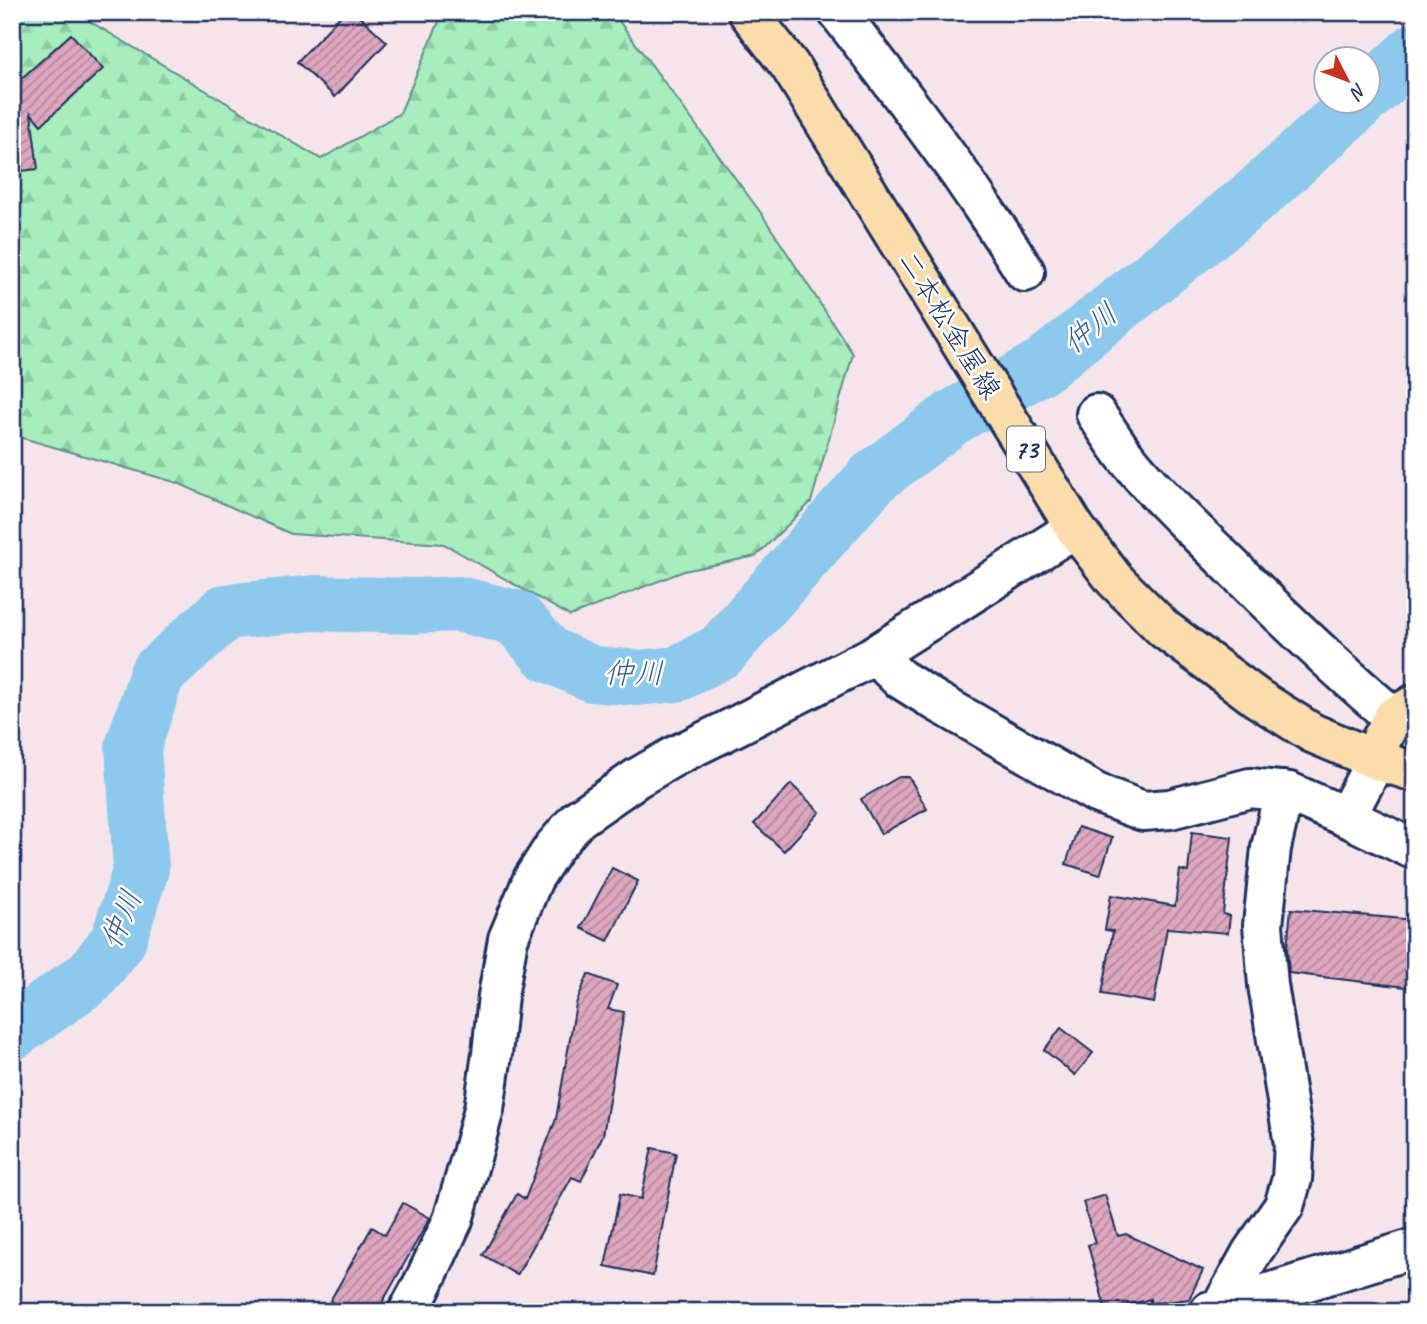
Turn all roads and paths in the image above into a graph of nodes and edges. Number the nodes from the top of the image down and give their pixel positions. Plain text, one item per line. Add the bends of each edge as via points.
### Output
1 (748, 12) edge
2 (838, 12) edge
3 (1024, 272) dead end
4 (1096, 414) dead end
5 (1075, 528) junction
6 (875, 655) junction
7 (1404, 710) edge
8 (1377, 760) junction
9 (1415, 772) edge
10 (1284, 791) junction
11 (1346, 817) junction
12 (1415, 850) edge
13 (1415, 1248) edge
14 (1214, 1310) edge
15 (408, 1312) edge

1 - 5 main road, 二本松金屋線 / 73 via 790,66
2 - 3 street via 947,157
4 - 7 street via 1126,457 1276,611 1344,675
5 - 6 street
5 - 8 main road, 二本松金屋線 / 73 via 1114,579 1164,629 1256,698 1312,733
6 - 10 street via 934,700 1096,793 1143,811 1170,809 1250,788
6 - 15 street via 649,771 578,819 553,848 533,879 508,939 484,1110 453,1220
7 - 8 main road via 1382,738
8 - 9 main road, 二本松金屋線 / 73
8 - 11 street
10 - 11 street
10 - 14 street via 1271,848 1262,925 1294,1144 1292,1179 1284,1206
11 - 12 street
13 - 14 street

